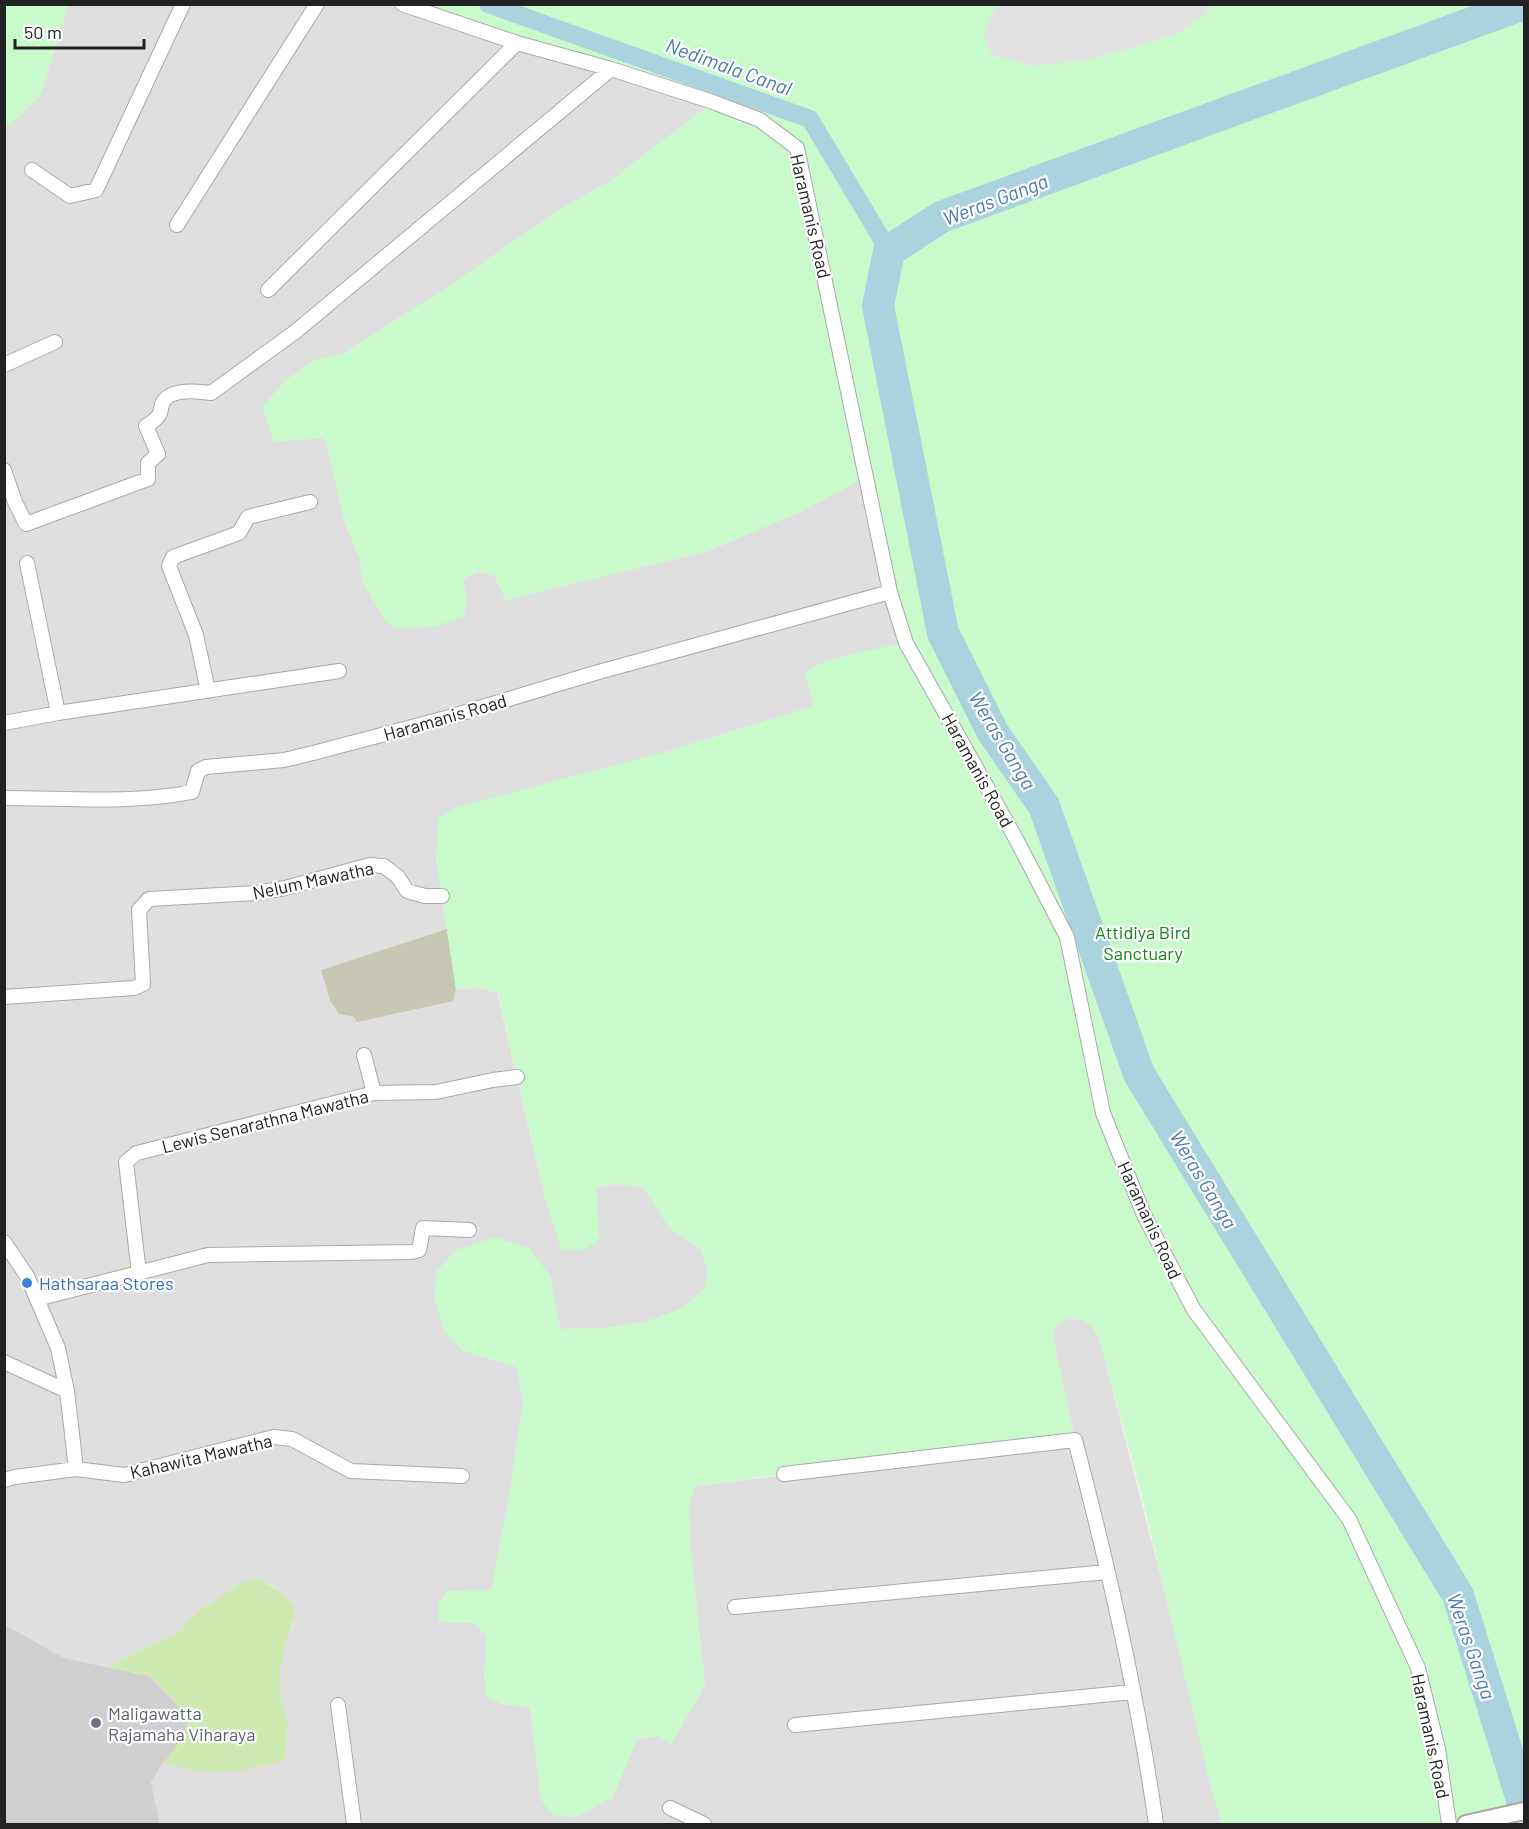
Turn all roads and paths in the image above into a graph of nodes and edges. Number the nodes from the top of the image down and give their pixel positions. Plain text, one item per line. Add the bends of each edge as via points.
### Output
1 (183, 4) edge
2 (317, 4) edge
3 (402, 4) edge
4 (517, 43) junction
5 (611, 69) junction
6 (32, 170) dead end
7 (177, 225) dead end
8 (268, 290) dead end
9 (55, 342) dead end
10 (4, 365) edge
11 (4, 470) edge
12 (310, 502) dead end
13 (27, 563) dead end
14 (890, 592) junction
15 (339, 670) dead end
16 (208, 691) junction
17 (58, 713) junction
18 (4, 723) edge
19 (4, 798) edge
20 (442, 896) dead end
21 (4, 997) edge
22 (364, 1055) dead end
23 (517, 1077) dead end
24 (374, 1093) junction
25 (470, 1230) dead end
26 (4, 1242) edge
27 (139, 1273) junction
28 (37, 1299) junction
29 (4, 1362) edge
30 (67, 1391) junction
31 (76, 1469) junction
32 (784, 1474) dead end
33 (462, 1476) dead end
34 (4, 1480) edge
35 (1107, 1572) junction
36 (735, 1607) dead end
37 (1133, 1692) junction
38 (338, 1705) dead end
39 (795, 1725) dead end
40 (670, 1808) dead end
41 (1524, 1810) edge
42 (354, 1824) edge
43 (704, 1824) edge
44 (1156, 1824) edge
45 (1449, 1824) edge
46 (1466, 1824) edge

1 - 6 street via 96,190 70,196
2 - 7 street
3 - 4 street, Haramanis Road
4 - 5 street, Haramanis Road
4 - 8 street
5 - 11 street via 295,332 211,393 178,393 166,399 160,414 146,426 158,454 148,463 148,478 26,524
5 - 14 street, Haramanis Road via 760,120 797,148
9 - 10 street
12 - 16 street via 248,517 239,533 173,557 169,566 196,635
13 - 17 street
14 - 19 street, Haramanis Road via 313,753 284,760 206,766 198,771 192,792 138,799
14 - 45 street, Haramanis Road via 906,643 1067,937 1103,1113 1144,1215 1194,1310 1349,1519 1418,1668 1438,1749
15 - 16 street
16 - 17 street
17 - 18 street
20 - 21 street, Nelum Mawatha via 407,891 384,866 370,865 257,893 149,899 139,910 143,984 134,988
22 - 24 street
23 - 24 street, Lewis Senarathna Mawatha via 436,1092
24 - 27 street, Lewis Senarathna Mawatha via 137,1153 126,1162
25 - 27 street via 423,1228 419,1250 411,1252 208,1256
26 - 28 street
27 - 28 street
28 - 30 street via 58,1348
29 - 30 street
30 - 31 street
31 - 33 street, Kahawita Mawatha via 124,1475 274,1437 292,1439 351,1471
31 - 34 street, Kahawita Mawatha
32 - 35 street via 1075,1440
35 - 36 street
35 - 37 street
37 - 39 street
37 - 44 street
38 - 42 street
40 - 43 street
41 - 46 street

